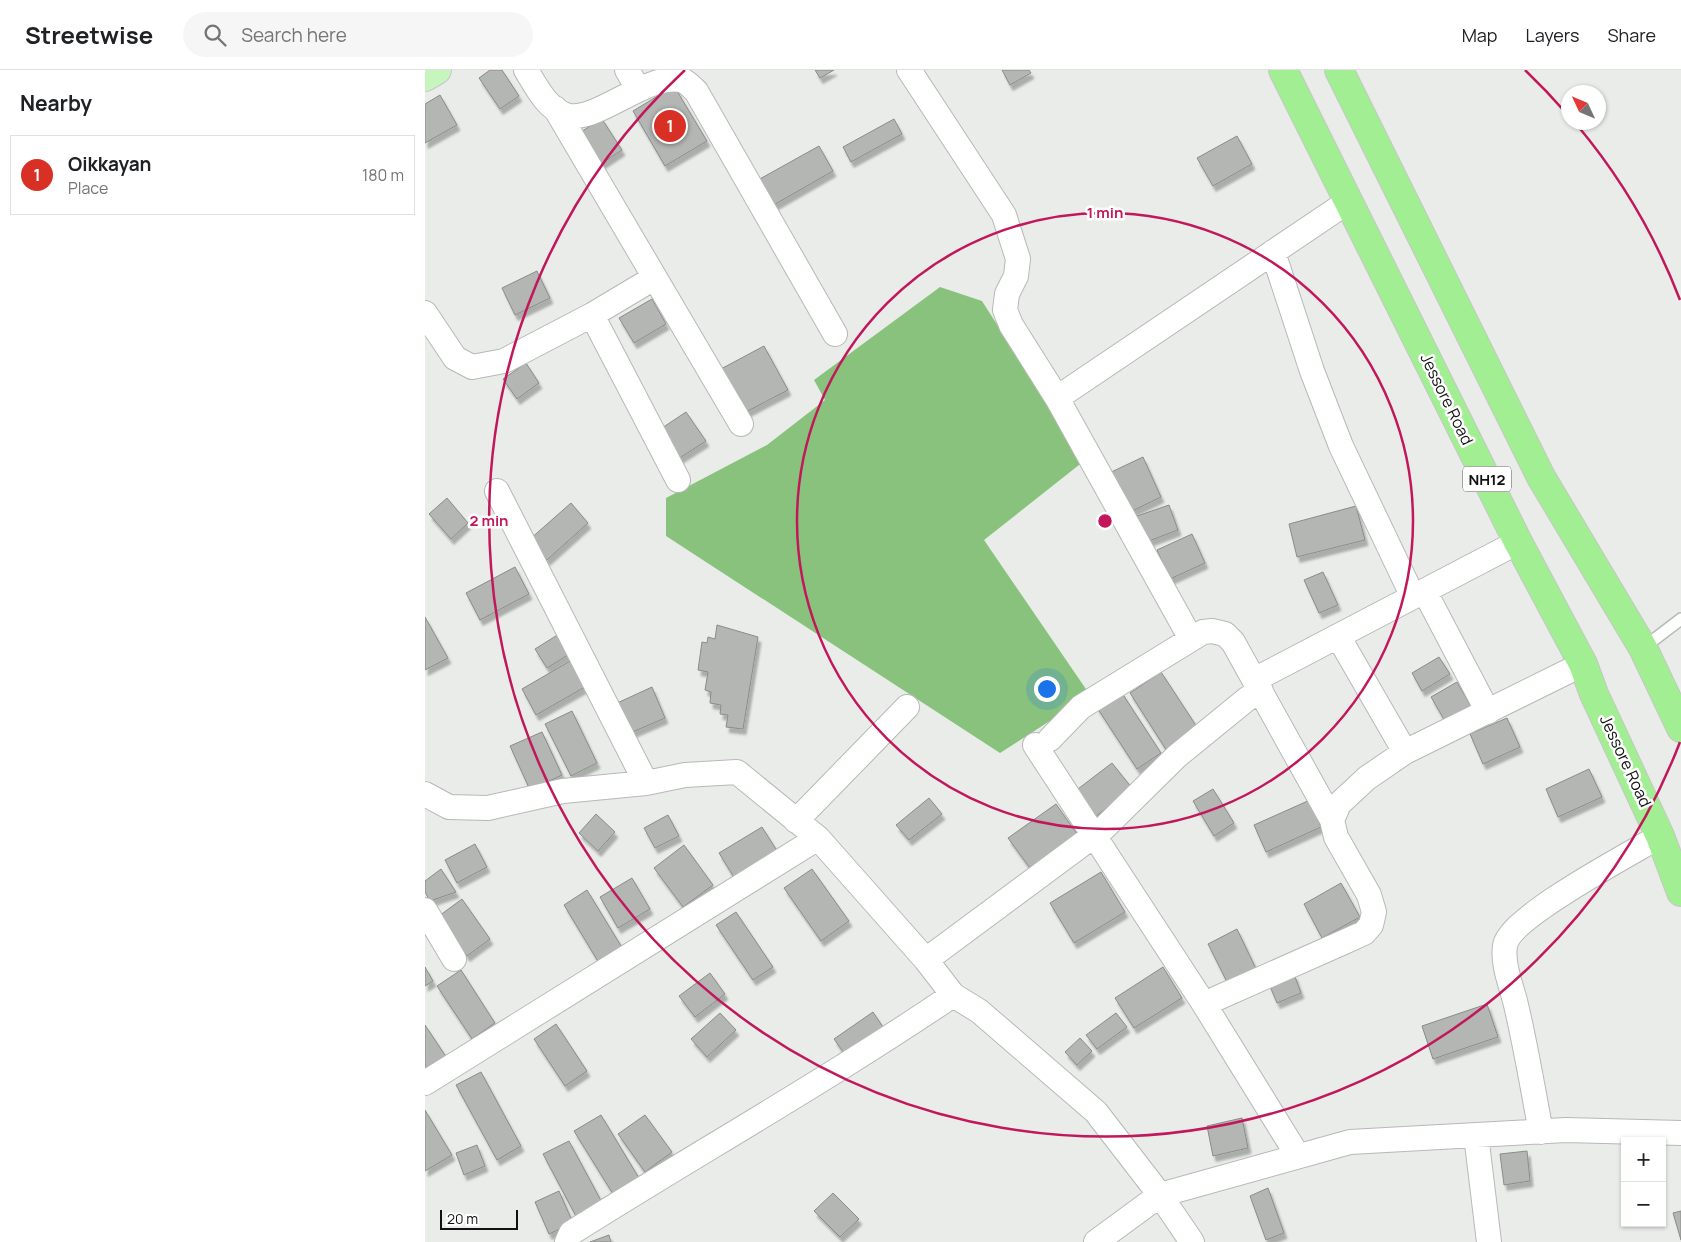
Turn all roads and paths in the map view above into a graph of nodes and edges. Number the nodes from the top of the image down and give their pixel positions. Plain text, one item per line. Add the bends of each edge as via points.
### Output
1 (437, 70) edge
2 (526, 70) edge
3 (909, 70) edge
4 (1283, 70) edge
5 (1339, 70) edge
6 (677, 74) edge
7 (425, 77) edge
8 (632, 79) edge
9 (555, 108) junction
10 (1349, 201) junction
11 (1273, 252) junction
12 (654, 278) junction
13 (425, 313) edge
14 (592, 315) junction
15 (835, 334) dead end
16 (1057, 398) junction
17 (741, 424) dead end
18 (678, 480) dead end
19 (497, 491) dead end
20 (1518, 542) junction
21 (1419, 595) junction
22 (1681, 619) edge
23 (1338, 636) junction
24 (1191, 639) junction
25 (1643, 648) junction
26 (1583, 664) junction
27 (1258, 686) junction
28 (907, 707) dead end
29 (1488, 712) junction
30 (1681, 728) edge
31 (1405, 752) junction
32 (646, 783) junction
33 (425, 794) edge
34 (1332, 820) junction
35 (796, 822) junction
36 (1094, 836) junction
37 (1660, 836) junction
38 (818, 838) junction
39 (1681, 892) edge
40 (425, 910) edge
41 (454, 959) dead end
42 (926, 960) junction
43 (953, 995) junction
44 (1205, 1004) junction
45 (425, 1083) edge
46 (1541, 1132) junction
47 (1681, 1133) edge
48 (1476, 1135) junction
49 (1298, 1156) junction
50 (1160, 1195) junction
51 (567, 1242) edge
52 (1096, 1242) edge
53 (1191, 1242) edge
54 (1489, 1242) edge

1 - 7 main road
2 - 9 street via 542,96
3 - 16 street via 1004,215 1018,259 1005,310
4 - 10 highway, Jessore Road / NH12
5 - 25 highway, NH12 via 1541,477
6 - 8 street
6 - 15 street via 704,102
8 - 9 street via 579,116 566,115
9 - 12 street
10 - 11 street
10 - 20 highway, Jessore Road / NH12
11 - 16 street
11 - 21 street via 1312,371 1341,446
12 - 14 street
12 - 17 street
13 - 14 street via 455,358 472,368 504,361
14 - 18 street
16 - 24 street
19 - 32 street
20 - 21 street
20 - 26 highway, Jessore Road / NH12
21 - 23 street
21 - 29 street
22 - 25 lane
23 - 27 street
23 - 31 street
24 - 27 street via 1212,631 1225,634
24 - 36 street via 1081,707 1042,742
25 - 30 highway, NH12
26 - 29 street
26 - 37 highway, Jessore Road / NH12
27 - 34 street
27 - 36 street via 1247,699 1177,756
28 - 35 street
29 - 31 street
31 - 34 street via 1367,778 1339,804
32 - 33 street via 563,791 488,808 449,807
32 - 35 street via 685,774 737,772
34 - 44 street via 1336,836 1369,895 1374,912 1371,925 1344,942
35 - 38 street
36 - 42 street
36 - 44 street
37 - 39 highway, Jessore Road / NH12
37 - 46 street via 1536,910 1513,930 1505,945 1505,965 1517,1006
38 - 42 street
38 - 45 street
40 - 41 street
42 - 43 street
43 - 50 street via 979,1010 1096,1112
43 - 51 street via 888,1040 641,1188 571,1233
44 - 49 street
46 - 47 street
46 - 48 street
48 - 49 street via 1350,1142
48 - 54 street
49 - 50 street
50 - 52 street
50 - 53 street

